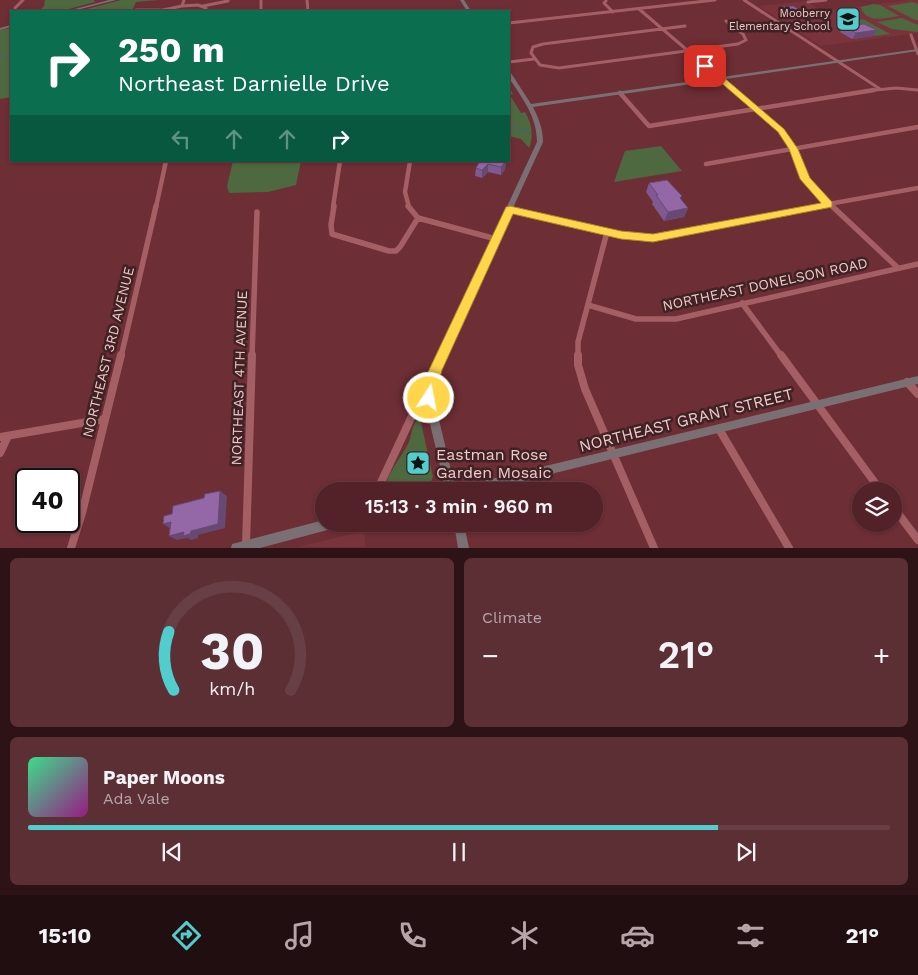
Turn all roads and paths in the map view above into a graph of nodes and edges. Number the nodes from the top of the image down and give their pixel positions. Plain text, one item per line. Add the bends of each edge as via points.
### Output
1 (23, 0) edge
2 (114, 0) edge
3 (184, 0) edge
4 (658, 0) edge
5 (715, 0) edge
6 (744, 0) edge
7 (826, 0) edge
8 (228, 1) edge
9 (606, 1) edge
10 (808, 2) dead end
11 (182, 6) junction
12 (203, 6) junction
13 (665, 6) junction
14 (15, 8) dead end
15 (639, 8) junction
16 (73, 10) edge
17 (164, 10) edge
18 (205, 10) edge
19 (613, 12) junction
20 (726, 21) dead end
21 (510, 23) edge
22 (685, 26) dead end
23 (663, 29) junction
24 (911, 35) dead end
25 (688, 51) junction
26 (918, 52) edge
27 (534, 59) junction
28 (838, 61) junction
29 (510, 62) edge
30 (510, 76) edge
31 (720, 78) junction
32 (880, 89) junction
33 (918, 90) edge
34 (620, 93) junction
35 (529, 106) junction
36 (756, 109) junction
37 (918, 128) edge
38 (794, 149) junction
39 (166, 162) edge
40 (340, 162) edge
41 (410, 162) edge
42 (706, 164) dead end
43 (918, 188) edge
44 (829, 204) junction
45 (510, 210) junction
46 (257, 212) dead end
47 (418, 218) junction
48 (607, 232) junction
49 (496, 239) junction
50 (918, 264) edge
51 (898, 268) junction
52 (742, 303) junction
53 (588, 306) junction
54 (918, 380) edge
55 (907, 382) junction
56 (918, 394) edge
57 (816, 405) junction
58 (431, 409) junction
59 (105, 419) junction
60 (719, 429) junction
61 (4, 437) edge
62 (0, 454) edge
63 (613, 454) junction
64 (382, 482) edge
65 (449, 482) edge
66 (499, 482) edge
67 (874, 482) edge
68 (902, 519) edge
69 (315, 528) edge
70 (461, 532) edge
71 (918, 540) edge
72 (241, 546) edge
73 (71, 548) edge
74 (464, 548) edge
75 (654, 548) edge
76 (789, 548) edge

1 - 14 street
2 - 16 street
3 - 11 street
4 - 13 street
5 - 13 street
6 - 28 street
7 - 10 street
8 - 12 street
9 - 19 street via 604,4
11 - 12 street
11 - 17 street
12 - 18 street
13 - 15 street
15 - 19 street
15 - 23 street
19 - 21 street
20 - 25 street via 746,40
22 - 23 street
23 - 25 street
23 - 27 street via 540,44 531,51
24 - 26 street
25 - 27 street via 559,68 543,66
25 - 31 street
26 - 28 street
27 - 29 street
28 - 31 street
28 - 32 street
30 - 35 street
31 - 34 street
31 - 36 street
32 - 33 street
32 - 36 street
34 - 35 street
34 - 36 street via 649,126
35 - 45 street via 538,124 540,142
36 - 38 street via 781,131
37 - 38 street
38 - 42 street
38 - 44 street via 805,179
39 - 59 street, NORTHEAST 3RD AVENUE
40 - 47 street via 330,225 332,234 389,251 396,250
41 - 47 street via 404,197 407,207
43 - 44 street
44 - 48 street via 665,237 632,237
44 - 51 street
45 - 48 street
45 - 49 street
46 - 72 street, NORTHEAST 4TH AVENUE
47 - 49 street
48 - 53 street
49 - 58 street via 436,370 430,392
50 - 51 street, NORTHEAST DONELSON ROAD
51 - 52 street, NORTHEAST DONELSON ROAD
52 - 53 street, NORTHEAST DONELSON ROAD via 661,320 624,317
52 - 57 street
53 - 63 street via 578,342 578,365
54 - 55 street, NORTHEAST GRANT STREET
55 - 56 street
55 - 57 street, NORTHEAST GRANT STREET
57 - 60 street, NORTHEAST GRANT STREET
57 - 67 street
58 - 64 street via 412,416
58 - 65 street
59 - 61 street
59 - 73 street, NORTHEAST 3RD AVENUE
60 - 63 street, NORTHEAST GRANT STREET
60 - 76 street
61 - 62 street
63 - 66 street, NORTHEAST GRANT STREET
63 - 75 street
68 - 71 street
69 - 72 street
70 - 74 street

